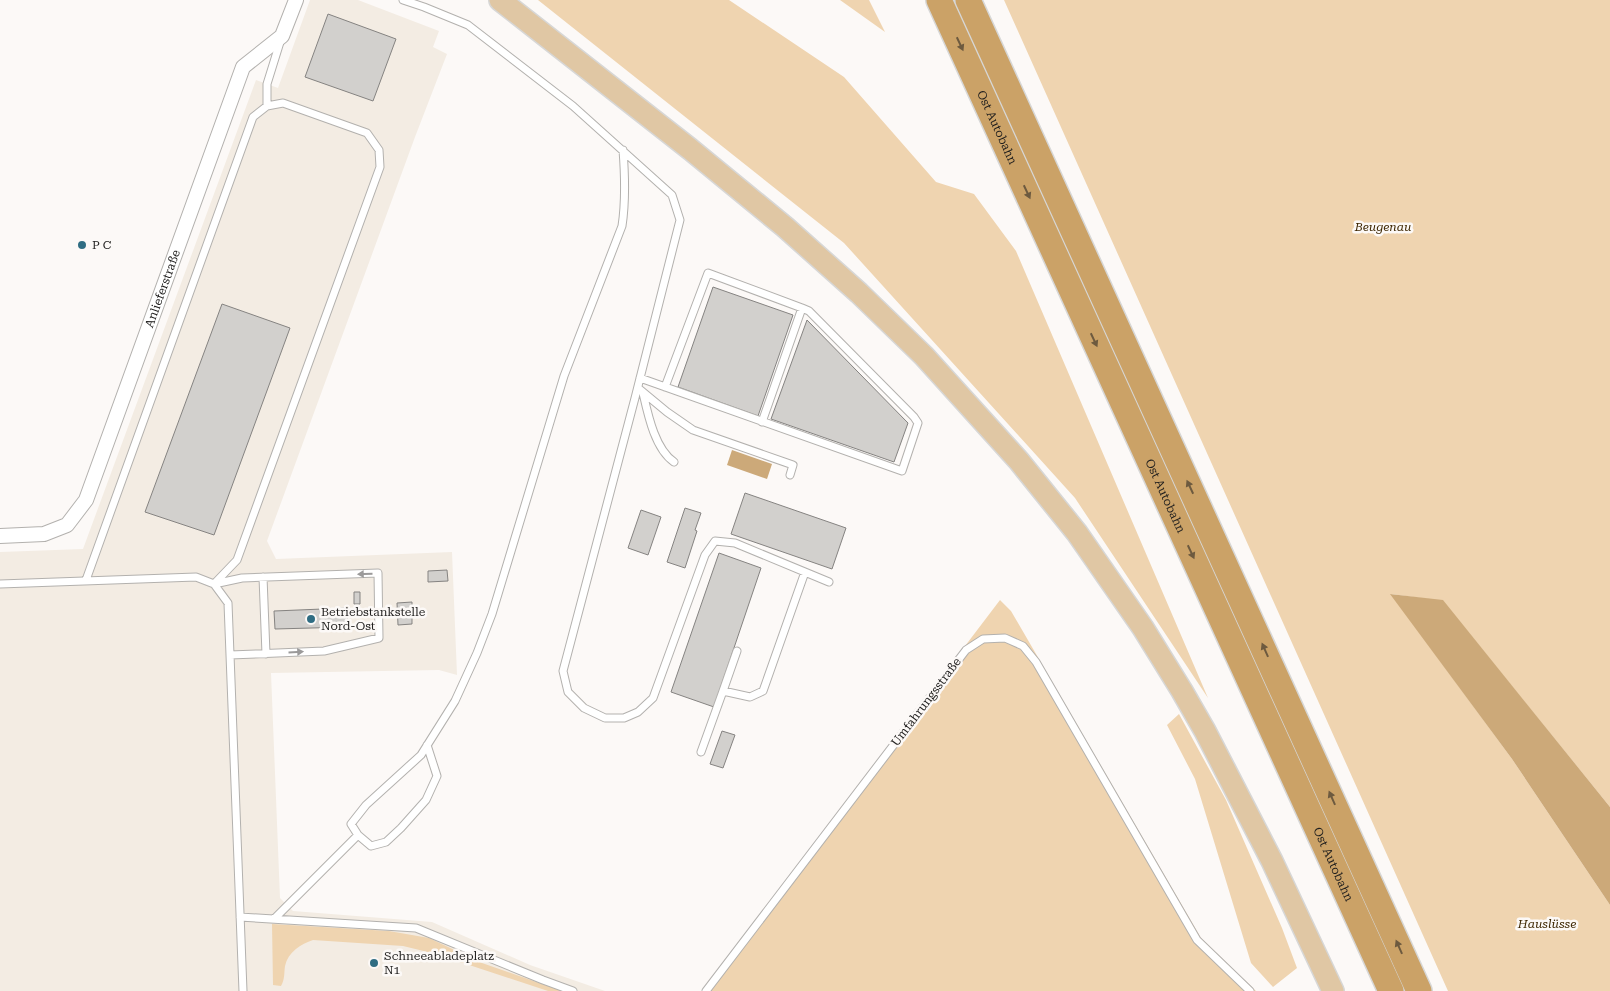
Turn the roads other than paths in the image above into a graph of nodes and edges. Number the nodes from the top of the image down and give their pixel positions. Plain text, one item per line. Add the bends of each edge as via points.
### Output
1 (296, 0) edge
2 (404, 0) edge
3 (500, 0) edge
4 (939, 0) edge
5 (968, 0) edge
6 (282, 36) junction
7 (267, 106) junction
8 (623, 150) junction
9 (802, 308) junction
10 (640, 378) junction
11 (665, 387) junction
12 (640, 390) junction
13 (762, 422) junction
14 (674, 462) dead end
15 (790, 475) dead end
16 (0, 536) edge
17 (805, 572) junction
18 (263, 578) junction
19 (86, 580) junction
20 (829, 582) dead end
21 (0, 584) edge
22 (214, 584) junction
23 (737, 651) dead end
24 (266, 654) junction
25 (230, 655) junction
26 (723, 691) junction
27 (427, 745) junction
28 (701, 752) dead end
29 (358, 835) junction
30 (240, 917) junction
31 (274, 919) junction
32 (243, 991) edge
33 (573, 991) edge
34 (706, 991) edge
35 (1250, 991) edge
36 (1333, 991) edge
37 (1390, 991) edge
38 (1419, 991) edge

1 - 6 street
2 - 8 lane via 468,25 573,106
3 - 36 main road via 785,227 924,356 1019,461 1077,533 1143,628 1206,731
4 -> 37 highway, Ost Autobahn
38 -> 5 highway, Ost Autobahn
6 - 7 lane via 267,84
6 - 16 street, Anlieferstraße via 243,67 86,500 68,525 44,534
7 - 19 lane via 253,117
7 - 22 lane via 283,104 367,133 379,150 380,167 237,560
8 - 10 lane via 672,195 680,220
8 - 27 lane via 626,206 622,226 564,376 483,637 455,701
9 - 11 lane via 708,273
9 - 13 lane
9 - 13 lane via 809,311 918,423 902,471
10 - 11 lane
10 - 12 lane
11 - 13 lane
12 - 14 lane via 661,450
12 - 15 lane via 693,430 793,465
12 - 17 lane via 563,671 568,692 584,708 605,718 624,718 638,712 653,698 706,555 715,541 735,543
17 - 20 lane
17 - 26 lane via 763,691 750,697
18 - 22 lane via 242,578
18 - 24 lane
24 -> 18 lane via 324,651 379,638 378,573
19 - 21 lane
19 - 22 lane via 196,577
22 - 25 lane via 228,603
23 - 26 lane
24 - 25 lane
25 - 30 lane
26 - 28 lane
27 - 29 lane via 421,755 351,824
27 - 29 lane via 437,776 426,800 386,842 371,846
29 - 31 lane
30 - 31 lane
30 - 32 lane
31 - 33 lane via 416,928
34 - 35 lane, Umfahrungsstraße via 966,650 983,639 1006,638 1023,646 1036,662 1197,940

